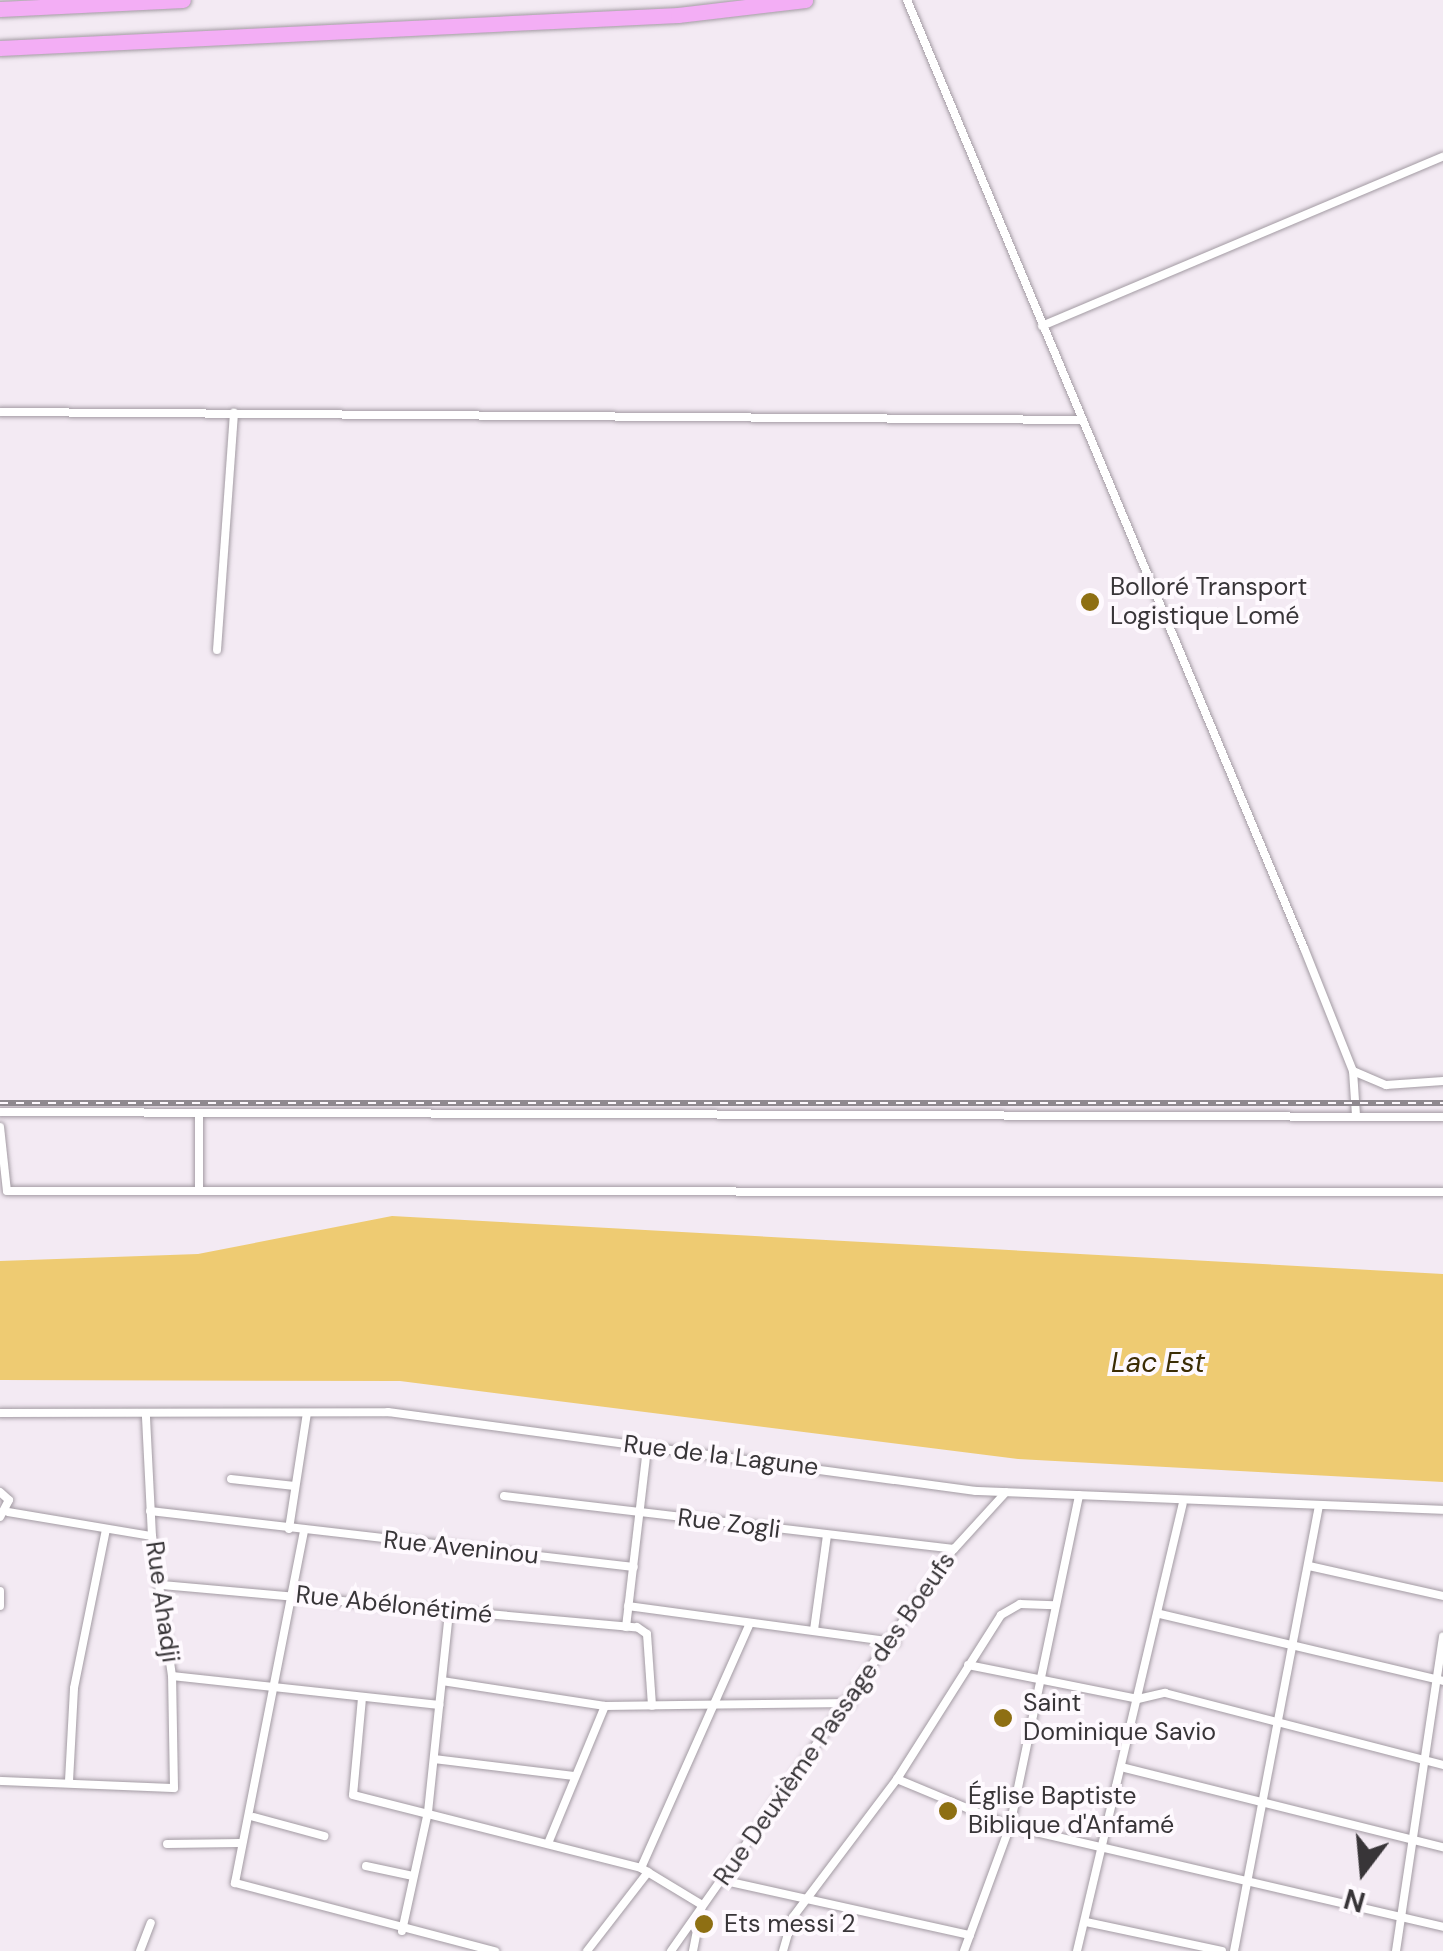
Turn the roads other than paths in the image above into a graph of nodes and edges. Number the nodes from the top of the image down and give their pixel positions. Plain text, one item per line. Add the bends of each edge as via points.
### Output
1 (183, 0) edge
2 (805, 0) edge
3 (908, 0) edge
4 (0, 9) edge
5 (0, 48) edge
6 (1443, 157) edge
7 (1042, 326) junction
8 (0, 412) edge
9 (234, 413) junction
10 (1082, 420) junction
11 (217, 650) dead end
12 (1353, 1070) junction
13 (1443, 1081) edge
14 (0, 1112) edge
15 (199, 1114) junction
16 (1356, 1115) junction
17 (1443, 1117) edge
18 (0, 1126) edge
19 (199, 1191) junction
20 (1443, 1192) edge
21 (0, 1413) edge
22 (306, 1413) junction
23 (146, 1416) junction
24 (647, 1448) junction
25 (231, 1479) dead end
26 (296, 1486) junction
27 (4, 1492) edge
28 (1006, 1492) junction
29 (504, 1496) dead end
30 (1079, 1496) junction
31 (1183, 1504) junction
32 (1318, 1508) junction
33 (1443, 1510) edge
34 (150, 1512) junction
35 (640, 1513) junction
36 (4, 1514) edge
37 (290, 1529) junction
38 (106, 1530) junction
39 (304, 1531) junction
40 (152, 1536) junction
41 (828, 1536) junction
42 (954, 1550) junction
43 (634, 1566) junction
44 (1309, 1566) junction
45 (162, 1585) junction
46 (0, 1590) edge
47 (291, 1593) junction
48 (1443, 1596) edge
49 (1054, 1605) junction
50 (0, 1606) edge
51 (628, 1606) junction
52 (449, 1612) junction
53 (1160, 1614) junction
54 (750, 1623) junction
55 (626, 1626) junction
56 (814, 1630) junction
57 (1443, 1636) edge
58 (896, 1642) junction
59 (1294, 1643) junction
60 (968, 1664) junction
61 (172, 1676) junction
62 (1038, 1678) junction
63 (1440, 1680) edge
64 (442, 1681) junction
65 (278, 1687) junction
66 (362, 1698) junction
67 (1138, 1699) junction
68 (851, 1702) junction
69 (439, 1705) junction
70 (605, 1706) junction
71 (652, 1706) junction
72 (712, 1707) junction
73 (1284, 1720) junction
74 (434, 1759) junction
75 (1424, 1760) junction
76 (1443, 1765) edge
77 (1125, 1768) junction
78 (574, 1776) junction
79 (896, 1780) junction
80 (0, 1781) edge
81 (69, 1781) junction
82 (1266, 1800) junction
83 (428, 1812) junction
84 (254, 1817) junction
85 (1010, 1826) junction
86 (324, 1836) dead end
87 (549, 1840) junction
88 (1413, 1840) junction
89 (240, 1843) junction
90 (1102, 1843) junction
91 (166, 1844) dead end
92 (1443, 1848) edge
93 (366, 1866) dead end
94 (645, 1870) junction
95 (414, 1876) junction
96 (721, 1880) junction
97 (1249, 1881) junction
98 (810, 1900) junction
99 (702, 1905) junction
100 (1401, 1915) junction
101 (151, 1922) dead end
102 (1086, 1922) junction
103 (1443, 1927) edge
104 (402, 1930) junction
105 (970, 1935) junction
106 (140, 1951) edge
107 (495, 1951) edge
108 (587, 1951) edge
109 (671, 1951) edge
110 (693, 1951) edge
111 (783, 1951) edge
112 (964, 1951) edge
113 (1077, 1951) edge
114 (1222, 1951) edge
115 (1234, 1951) edge
116 (1396, 1951) edge

1 - 4 highway
2 - 5 highway via 678,15
3 - 7 street
6 - 7 street
7 - 10 street
8 - 9 street
9 - 10 street
9 - 11 street
10 - 12 street
12 - 13 street via 1386,1085
12 - 16 street
14 - 15 street
15 - 16 street
15 - 19 street
16 - 17 street
18 - 19 street via 7,1191
19 - 20 street
21 - 23 street, Rue de la Lagune
22 - 23 street, Rue de la Lagune
22 - 24 street, Rue de la Lagune via 480,1421
22 - 26 street
23 - 34 street, Rue Ahadji
24 - 28 street, Rue de la Lagune
24 - 35 street
25 - 26 street
26 - 37 street
27 - 36 street
28 - 30 street, Rue de la Lagune
28 - 42 street, Rue Deuxième Passage des Boeufs
29 - 35 street, Rue Zogli
30 - 31 street, Rue de la Lagune
30 - 49 street
31 - 32 street, Rue de la Lagune
31 - 53 street
32 - 33 street, Rue de la Lagune
32 - 44 street
34 - 37 street, Rue Aveninou
34 - 40 street, Rue Ahadji
35 - 41 street, Rue Zogli
35 - 43 street
36 - 38 street
37 - 39 street, Rue Aveninou
38 - 40 street
38 - 81 street via 74,1688
39 - 43 street, Rue Aveninou
39 - 47 street
40 - 45 street, Rue Ahadji
41 - 42 street, Rue Zogli
41 - 56 street
42 - 58 street, Rue Deuxième Passage des Boeufs
43 - 51 street
44 - 48 street
44 - 59 street
45 - 47 street, Rue Abélonétimé
45 - 61 street, Rue Ahadji
46 - 50 street
47 - 52 street, Rue Abélonétimé
47 - 65 street
49 - 60 street via 1006,1610
49 - 62 street
51 - 54 street
51 - 55 street
52 - 55 street, Rue Abélonétimé
52 - 64 street
53 - 59 street
53 - 67 street
54 - 56 street
54 - 72 street
55 - 71 street via 647,1634
56 - 58 street
57 - 63 street
58 - 68 street, Rue Deuxième Passage des Boeufs
59 - 63 street
59 - 73 street
60 - 62 street
60 - 79 street
61 - 65 street
61 - 81 street, Rue Ahadji via 174,1788
62 - 67 street
62 - 85 street
63 - 75 street
64 - 69 street
64 - 70 street
65 - 66 street
65 - 84 street
66 - 69 street
66 - 83 street via 353,1796
67 - 73 street via 1164,1693
67 - 77 street
68 - 72 street
68 - 96 street, Rue Deuxième Passage des Boeufs
69 - 74 street
70 - 71 street
70 - 78 street
71 - 72 street
72 - 94 street
73 - 75 street
73 - 82 street
74 - 78 street
74 - 83 street
75 - 76 street
75 - 88 street
77 - 82 street
77 - 90 street
78 - 87 street
79 - 85 street
79 - 98 street
80 - 81 street
82 - 88 street
82 - 97 street
83 - 87 street
83 - 95 street
84 - 86 street
84 - 89 street
85 - 90 street
85 - 105 street
87 - 94 street
88 - 92 street
88 - 100 street
89 - 91 street
89 - 104 street via 236,1883
90 - 97 street
90 - 102 street
93 - 95 street
94 - 99 street
94 - 108 street
95 - 104 street
96 - 98 street
96 - 99 street, Rue Deuxième Passage des Boeufs
97 - 100 street
97 - 115 street
98 - 105 street
98 - 111 street via 790,1922
99 - 109 street, Rue Deuxième Passage des Boeufs
99 - 110 street
100 - 103 street
100 - 116 street
101 - 106 street
102 - 113 street
102 - 114 street
104 - 107 street
105 - 112 street

